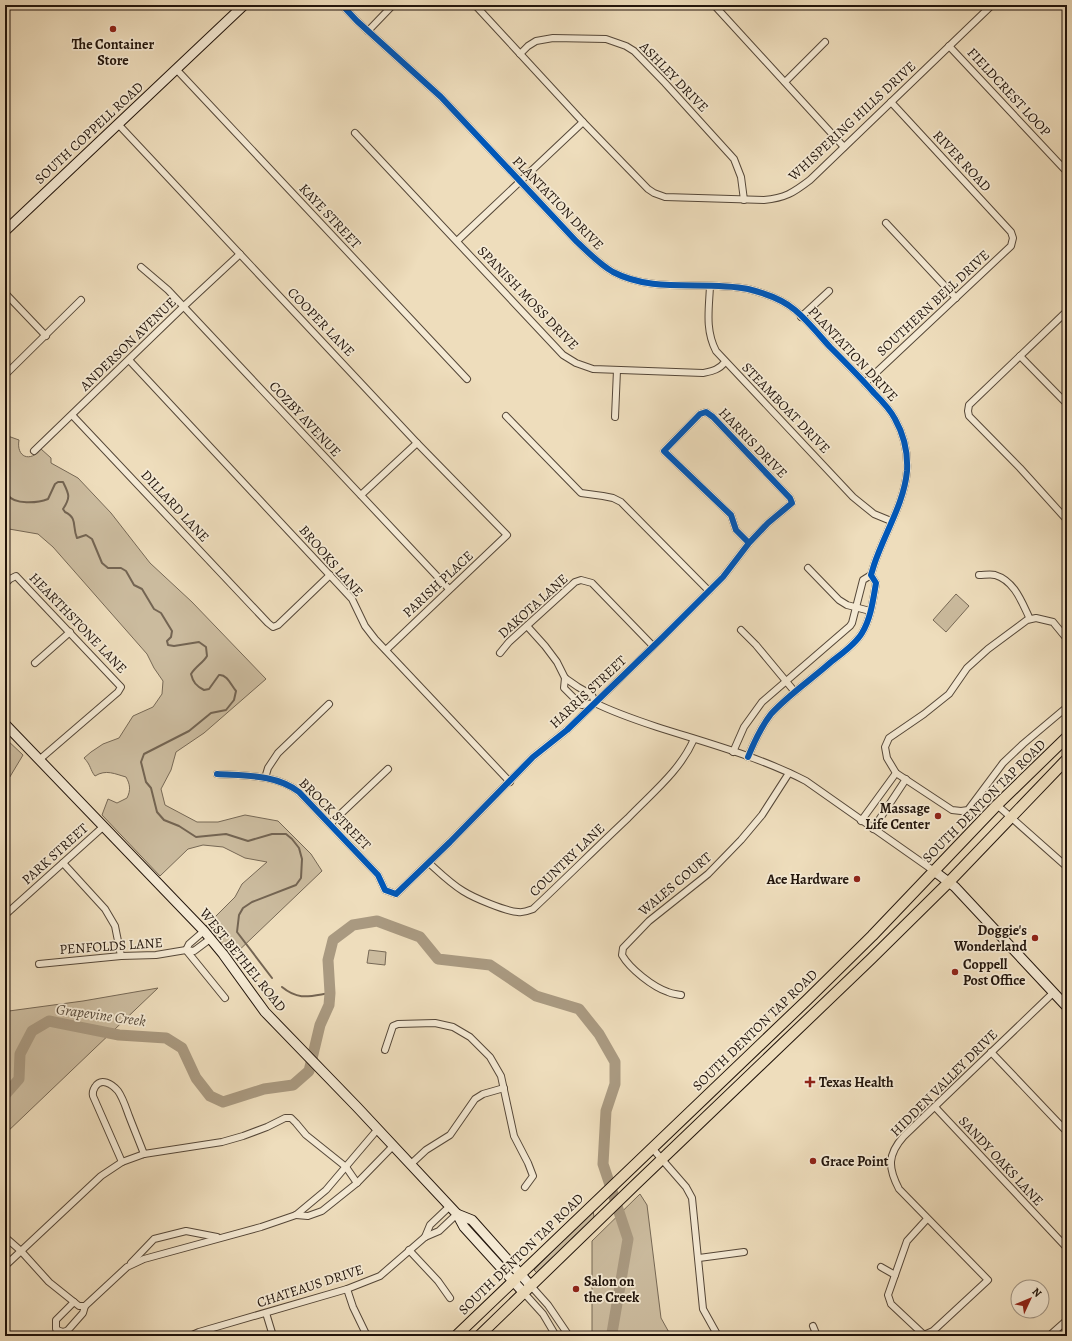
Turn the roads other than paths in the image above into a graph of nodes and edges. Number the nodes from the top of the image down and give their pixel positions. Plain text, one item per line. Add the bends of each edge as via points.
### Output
1 (244, 5) edge
2 (342, 5) edge
3 (393, 5) edge
4 (475, 5) edge
5 (992, 5) edge
6 (718, 6) edge
7 (368, 31) junction
8 (825, 42) dead end
9 (949, 46) junction
10 (520, 54) junction
11 (176, 69) junction
12 (785, 82) junction
13 (891, 102) junction
14 (583, 122) junction
15 (118, 124) junction
16 (355, 133) dead end
17 (844, 147) junction
18 (1067, 172) edge
19 (520, 181) junction
20 (744, 200) junction
21 (886, 223) dead end
22 (5, 231) edge
23 (1013, 238) joint
24 (457, 241) junction
25 (240, 254) junction
26 (140, 267) dead end
27 (710, 286) junction
28 (829, 290) dead end
29 (5, 293) edge
30 (956, 298) junction
31 (81, 300) dead end
32 (183, 307) junction
33 (1067, 311) edge
34 (802, 317) junction
35 (46, 336) junction
36 (1020, 356) junction
37 (129, 360) junction
38 (725, 362) junction
39 (617, 370) junction
40 (5, 375) edge
41 (467, 380) dead end
42 (865, 383) junction
43 (1067, 404) edge
44 (72, 415) junction
45 (506, 416) dead end
46 (615, 417) dead end
47 (417, 443) junction
48 (34, 451) dead end
49 (361, 495) junction
50 (792, 503) joint
51 (1067, 520) edge
52 (891, 521) junction
53 (507, 535) joint
54 (749, 543) junction
55 (808, 568) dead end
56 (330, 575) junction
57 (871, 575) junction
58 (979, 575) dead end
59 (5, 584) edge
60 (449, 589) junction
61 (709, 591) junction
62 (856, 608) junction
63 (870, 612) junction
64 (1033, 618) junction
65 (527, 626) junction
66 (741, 630) dead end
67 (70, 632) junction
68 (1067, 639) edge
69 (653, 646) junction
70 (386, 650) junction
71 (500, 653) dead end
72 (35, 663) dead end
73 (565, 678) junction
74 (786, 681) junction
75 (795, 692) junction
76 (595, 703) junction
77 (329, 704) dead end
78 (1067, 707) edge
79 (5, 724) edge
80 (1067, 737) edge
81 (694, 739) junction
82 (733, 752) junction
83 (748, 757) junction
84 (1067, 759) edge
85 (39, 760) junction
86 (388, 769) dead end
87 (789, 773) junction
88 (896, 773) junction
89 (217, 774) dead end
90 (265, 778) junction
91 (906, 779) junction
92 (510, 782) junction
93 (998, 805) junction
94 (1010, 817) junction
95 (861, 820) junction
96 (330, 824) junction
97 (104, 826) junction
98 (873, 829) junction
99 (63, 863) junction
100 (429, 863) junction
101 (1067, 868) edge
102 (934, 871) junction
103 (949, 882) junction
104 (396, 894) joint
105 (5, 915) edge
106 (204, 931) junction
107 (210, 938) junction
108 (186, 950) junction
109 (121, 956) junction
110 (39, 964) dead end
111 (1053, 993) junction
112 (681, 995) dead end
113 (225, 998) dead end
114 (805, 1002) junction
115 (1067, 1007) edge
116 (815, 1013) junction
117 (385, 1050) dead end
118 (991, 1052) junction
119 (748, 1056) junction
120 (759, 1066) junction
121 (504, 1088) junction
122 (935, 1107) junction
123 (378, 1130) junction
124 (1067, 1132) edge
125 (393, 1146) junction
126 (652, 1148) junction
127 (144, 1154) junction
128 (662, 1159) junction
129 (122, 1162) junction
130 (410, 1164) junction
131 (346, 1167) junction
132 (357, 1183) junction
133 (525, 1187) dead end
134 (450, 1206) junction
135 (458, 1214) junction
136 (296, 1215) junction
137 (927, 1219) junction
138 (5, 1237) edge
139 (221, 1237) junction
140 (425, 1237) junction
141 (1067, 1248) edge
142 (408, 1250) junction
143 (21, 1251) junction
144 (744, 1252) dead end
145 (699, 1258) junction
146 (5, 1266) edge
147 (881, 1266) dead end
148 (127, 1267) junction
149 (895, 1275) junction
150 (517, 1277) junction
151 (347, 1289) junction
152 (528, 1289) junction
153 (450, 1298) dead end
154 (79, 1305) junction
155 (266, 1313) junction
156 (1067, 1320) edge
157 (813, 1326) dead end
158 (190, 1336) edge
159 (273, 1336) edge
160 (368, 1336) edge
161 (456, 1336) edge
162 (479, 1336) edge
163 (556, 1336) edge
164 (568, 1336) edge
165 (718, 1336) edge
166 (817, 1336) edge
167 (1049, 1336) edge

1 - 11 main road, SOUTH COPPELL ROAD
2 - 7 street, PLANTATION DRIVE
3 - 7 street
4 - 10 street, WHISPERING HILLS DRIVE
5 - 9 street, WHISPERING HILLS DRIVE
6 - 12 street
7 - 19 street, PLANTATION DRIVE via 441,97
8 - 12 street
9 - 13 street, WHISPERING HILLS DRIVE
9 - 18 street, FIELDCREST LOOP
10 - 14 street, WHISPERING HILLS DRIVE
10 - 20 street, ASHLEY DRIVE via 536,41 553,38 606,39 634,51 734,159 741,177
11 - 15 main road, SOUTH COPPELL ROAD
11 - 41 street, KAYE STREET
12 - 17 street
13 - 17 street, WHISPERING HILLS DRIVE
13 - 23 street, RIVER ROAD via 1011,232
14 - 19 street
14 - 20 street, WHISPERING HILLS DRIVE via 638,180 654,193 665,197
15 - 22 main road, SOUTH COPPELL ROAD
15 - 25 street, COOPER LANE
16 - 24 street, SPANISH MOSS DRIVE
17 - 20 street, WHISPERING HILLS DRIVE via 810,180 790,194 764,200
19 - 24 street
19 - 27 street, PLANTATION DRIVE via 594,258 613,271 639,281 663,285
21 - 30 street
23 - 30 street, SOUTHERN BELL DRIVE via 1010,246
24 - 39 street, SPANISH MOSS DRIVE via 563,355 593,369
25 - 32 street, ANDERSON AVENUE
25 - 47 street, COOPER LANE
26 - 32 street, COZBY AVENUE via 168,290
27 - 34 street, PLANTATION DRIVE via 748,289 764,294 795,310
27 - 38 street, STEAMBOAT DRIVE via 708,329 713,345
28 - 34 street
29 - 35 street
30 - 42 street, SOUTHERN BELL DRIVE
31 - 35 street
32 - 37 street, ANDERSON AVENUE
32 - 49 street, COZBY AVENUE
33 - 36 street
34 - 42 street, PLANTATION DRIVE
35 - 40 street
36 - 43 street
36 - 51 street via 969,405 969,416
37 - 44 street, ANDERSON AVENUE
37 - 56 street, BROOKS LANE
38 - 39 street, SPANISH MOSS DRIVE via 716,370 703,373
38 - 52 street, STEAMBOAT DRIVE via 853,497 874,514
39 - 46 street
42 - 52 street, PLANTATION DRIVE via 889,408 905,444 907,471 904,487
44 - 48 street, ANDERSON AVENUE
44 - 56 street, DILLARD LANE via 273,627
45 - 61 street via 581,493 613,498 621,502
47 - 49 street
47 - 53 street, COOPER LANE
49 - 60 street, COZBY AVENUE
50 - 54 street, HARRIS STREET
50 - 54 street, HARRIS DRIVE via 713,417 706,412 700,414 664,451 730,515 736,530
52 - 57 street, PLANTATION DRIVE
53 - 60 street, PARISH PLACE
54 - 61 street, HARRIS STREET
55 - 62 street via 839,600 847,606
56 - 70 street, BROOKS LANE via 352,599 365,626
57 - 62 street, PLANTATION DRIVE via 863,580
57 - 63 street, PLANTATION DRIVE via 876,583
58 - 64 street via 994,575 1008,580
59 - 67 street, HEARTHSTONE LANE via 16,576
60 - 70 street, PARISH PLACE
61 - 69 street, HARRIS STREET
62 - 63 street
62 - 74 street, PLANTATION DRIVE via 850,626
63 - 75 street, PLANTATION DRIVE via 859,637
64 - 68 street via 1053,622
64 - 88 street via 988,649 967,668 949,694 889,738 884,747
65 - 69 street, DAKOTA LANE via 575,582 581,580 592,583
65 - 71 street, DAKOTA LANE
65 - 73 street via 557,662
66 - 74 street
67 - 72 street
67 - 85 street, HEARTHSTONE LANE via 121,687
69 - 76 street, HARRIS STREET
70 - 92 street, BROOKS LANE
73 - 76 street via 592,695
73 - 76 street via 564,688 580,704
74 - 75 street
74 - 82 street, PLANTATION DRIVE via 768,695 754,712
75 - 83 street, PLANTATION DRIVE via 762,726
76 - 81 street via 622,715
76 - 92 street, HARRIS STREET via 533,757
77 - 90 street via 278,753
78 - 91 street via 1004,762 968,810 952,810
79 - 85 main road, WEST BETHEL ROAD
80 - 93 main road, SOUTH DENTON TAP ROAD
81 - 82 street
81 - 100 street, COUNTRY LANE via 689,752 674,772 565,879 527,912 518,912 471,895
82 - 83 street
83 - 87 street
84 - 94 main road, SOUTH DENTON TAP ROAD
85 - 97 main road, WEST BETHEL ROAD
86 - 96 street
87 - 95 street via 806,781
87 - 112 street, WALES COURT via 751,829 708,874 649,921 623,948 622,955 626,961 648,981
88 - 91 street
88 - 95 street
89 - 90 street, BROCK STREET
90 - 96 street, BROCK STREET via 291,786
91 - 98 street
92 - 100 street, HARRIS STREET
93 - 94 street
93 - 102 main road, SOUTH DENTON TAP ROAD
94 - 101 street
94 - 103 main road, SOUTH DENTON TAP ROAD
95 - 98 street
96 - 104 street, BROCK STREET via 378,875 385,890
97 - 99 street, PARK STREET
97 - 106 main road, WEST BETHEL ROAD
98 - 102 street
99 - 105 street, PARK STREET
99 - 109 street via 105,909 114,926
100 - 104 street, HARRIS STREET
102 - 103 main road
102 - 114 main road, SOUTH DENTON TAP ROAD
103 - 111 main road
103 - 116 main road, SOUTH DENTON TAP ROAD
106 - 107 main road, WEST BETHEL ROAD
106 - 108 street
107 - 108 street, PENFOLDS LANE via 194,952
107 - 123 main road, WEST BETHEL ROAD via 265,1012
108 - 109 street, PENFOLDS LANE via 156,955
108 - 113 street
109 - 110 street, PENFOLDS LANE
111 - 115 main road
111 - 118 street, HIDDEN VALLEY DRIVE
114 - 116 main road
114 - 119 main road, SOUTH DENTON TAP ROAD
116 - 120 main road, SOUTH DENTON TAP ROAD
117 - 121 street via 393,1026 398,1024 435,1023 452,1027 470,1037 490,1057 501,1076
118 - 122 street, HIDDEN VALLEY DRIVE
118 - 124 street
119 - 120 main road
119 - 126 main road, SOUTH DENTON TAP ROAD
120 - 128 main road, SOUTH DENTON TAP ROAD
121 - 130 street via 475,1099 450,1135
121 - 133 street via 514,1136 533,1176
122 - 137 street, HIDDEN VALLEY DRIVE via 897,1144 890,1163 899,1189
122 - 141 street, SANDY OAKS LANE
123 - 125 main road, WEST BETHEL ROAD
123 - 131 street
125 - 130 main road, WEST BETHEL ROAD
125 - 132 street
126 - 128 street
126 - 150 main road, SOUTH DENTON TAP ROAD
127 - 129 street
127 - 129 street via 118,1091 108,1083 101,1082 94,1088 93,1096
127 - 131 street via 222,1142 291,1118 306,1135
128 - 145 street via 692,1198
128 - 152 main road, SOUTH DENTON TAP ROAD
129 - 143 street via 101,1176
130 - 134 main road, WEST BETHEL ROAD
131 - 132 street
131 - 136 street via 326,1190
132 - 136 street via 322,1211 308,1216
134 - 135 main road, WEST BETHEL ROAD
134 - 140 street, CHATEAUS DRIVE via 430,1225
135 - 140 street, CHATEAUS DRIVE via 439,1231
135 - 150 main road, WEST BETHEL ROAD via 464,1227
136 - 139 street
137 - 149 street, HIDDEN VALLEY DRIVE via 907,1241
137 - 149 street, HIDDEN VALLEY DRIVE via 988,1280 933,1331 924,1335 891,1304 888,1295
138 - 143 street
139 - 148 street via 144,1259
139 - 148 street via 186,1231 154,1239
140 - 142 street, CHATEAUS DRIVE
142 - 151 street, CHATEAUS DRIVE via 380,1276
142 - 153 street via 438,1281
143 - 146 street
143 - 154 street via 49,1282
144 - 145 street
145 - 165 street via 704,1309
147 - 149 street
148 - 154 street
150 - 152 main road, WEST BETHEL ROAD
150 - 161 main road, SOUTH DENTON TAP ROAD
151 - 155 street, CHATEAUS DRIVE
151 - 160 street
152 - 162 main road, SOUTH DENTON TAP ROAD
152 - 163 street
152 - 164 street via 548,1305
154 - 154 street via 56,1320 56,1329 68,1330 83,1313
155 - 158 street, CHATEAUS DRIVE
155 - 159 street
156 - 167 street
157 - 166 street

